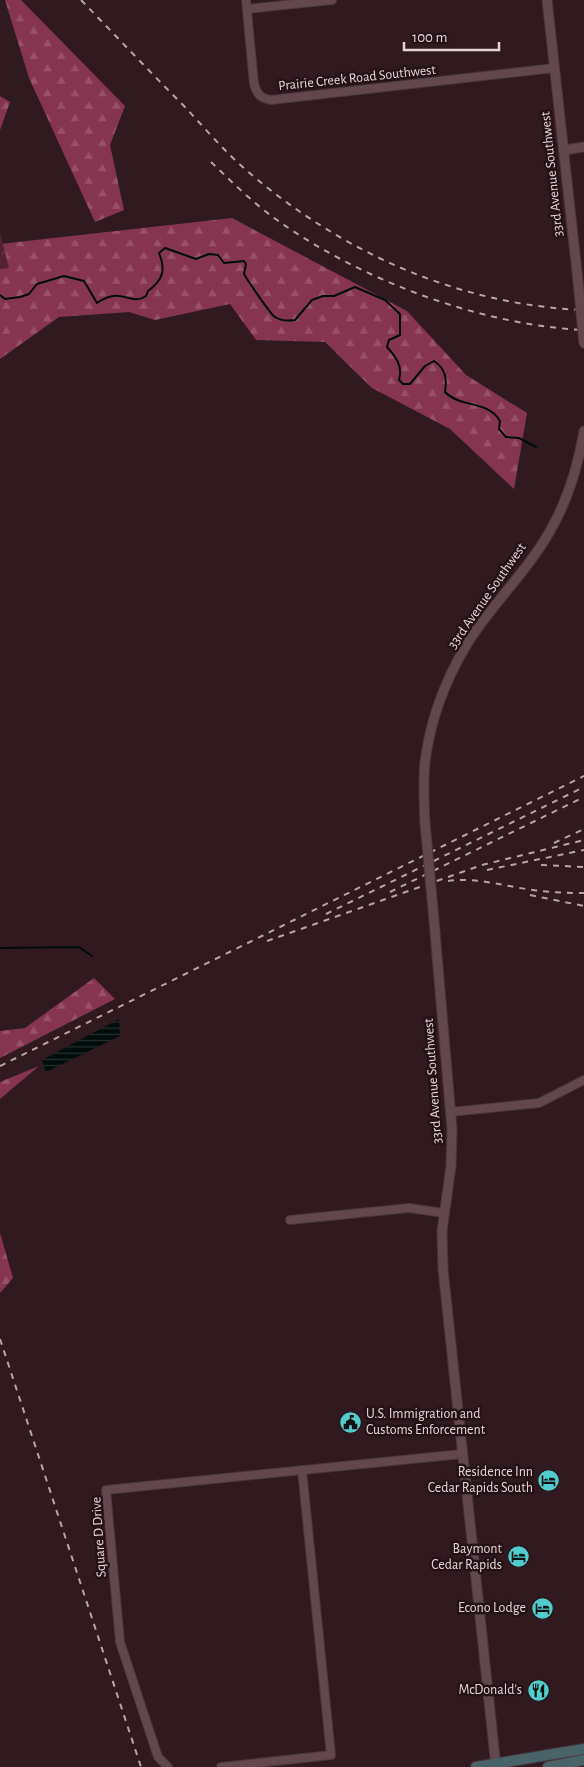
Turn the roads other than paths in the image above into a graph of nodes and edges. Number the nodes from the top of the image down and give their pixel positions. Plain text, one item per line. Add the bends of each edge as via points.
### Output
1 (246, 0) edge
2 (332, 0) edge
3 (547, 0) edge
4 (247, 9) junction
5 (554, 68) junction
6 (584, 147) edge
7 (564, 150) junction
8 (584, 344) edge
9 (584, 431) edge
10 (584, 1080) edge
11 (450, 1112) junction
12 (444, 1213) junction
13 (290, 1220) dead end
14 (462, 1454) junction
15 (302, 1470) junction
16 (584, 1749) edge
17 (584, 1760) edge
18 (496, 1766) edge
19 (168, 1767) edge
20 (221, 1767) edge
21 (476, 1767) edge
22 (548, 1767) edge

1 - 4 street, Prairie Creek Road Southwest
2 - 4 street
3 - 5 street, 33rd Avenue Southwest
4 - 5 street, Prairie Creek Road Southwest via 254,84 257,94 271,100
5 - 7 street, 33rd Avenue Southwest
6 - 7 street
7 - 8 street, 33rd Avenue Southwest, bridge
9 - 11 street, 33rd Avenue Southwest, bridge via 574,477 561,512 468,643 444,690 431,730 425,762 425,823
10 - 11 street via 539,1103
11 - 12 street, 33rd Avenue Southwest via 452,1156
12 - 13 street via 409,1208
12 - 14 street, 33rd Avenue Southwest via 443,1269
14 - 15 street, Square D Drive
14 - 18 street, 33rd Avenue Southwest
15 - 19 street, Square D Drive via 106,1490 120,1642 158,1757
15 - 20 street via 331,1755
16 - 18 main road
17 - 22 main road
18 - 21 main road

